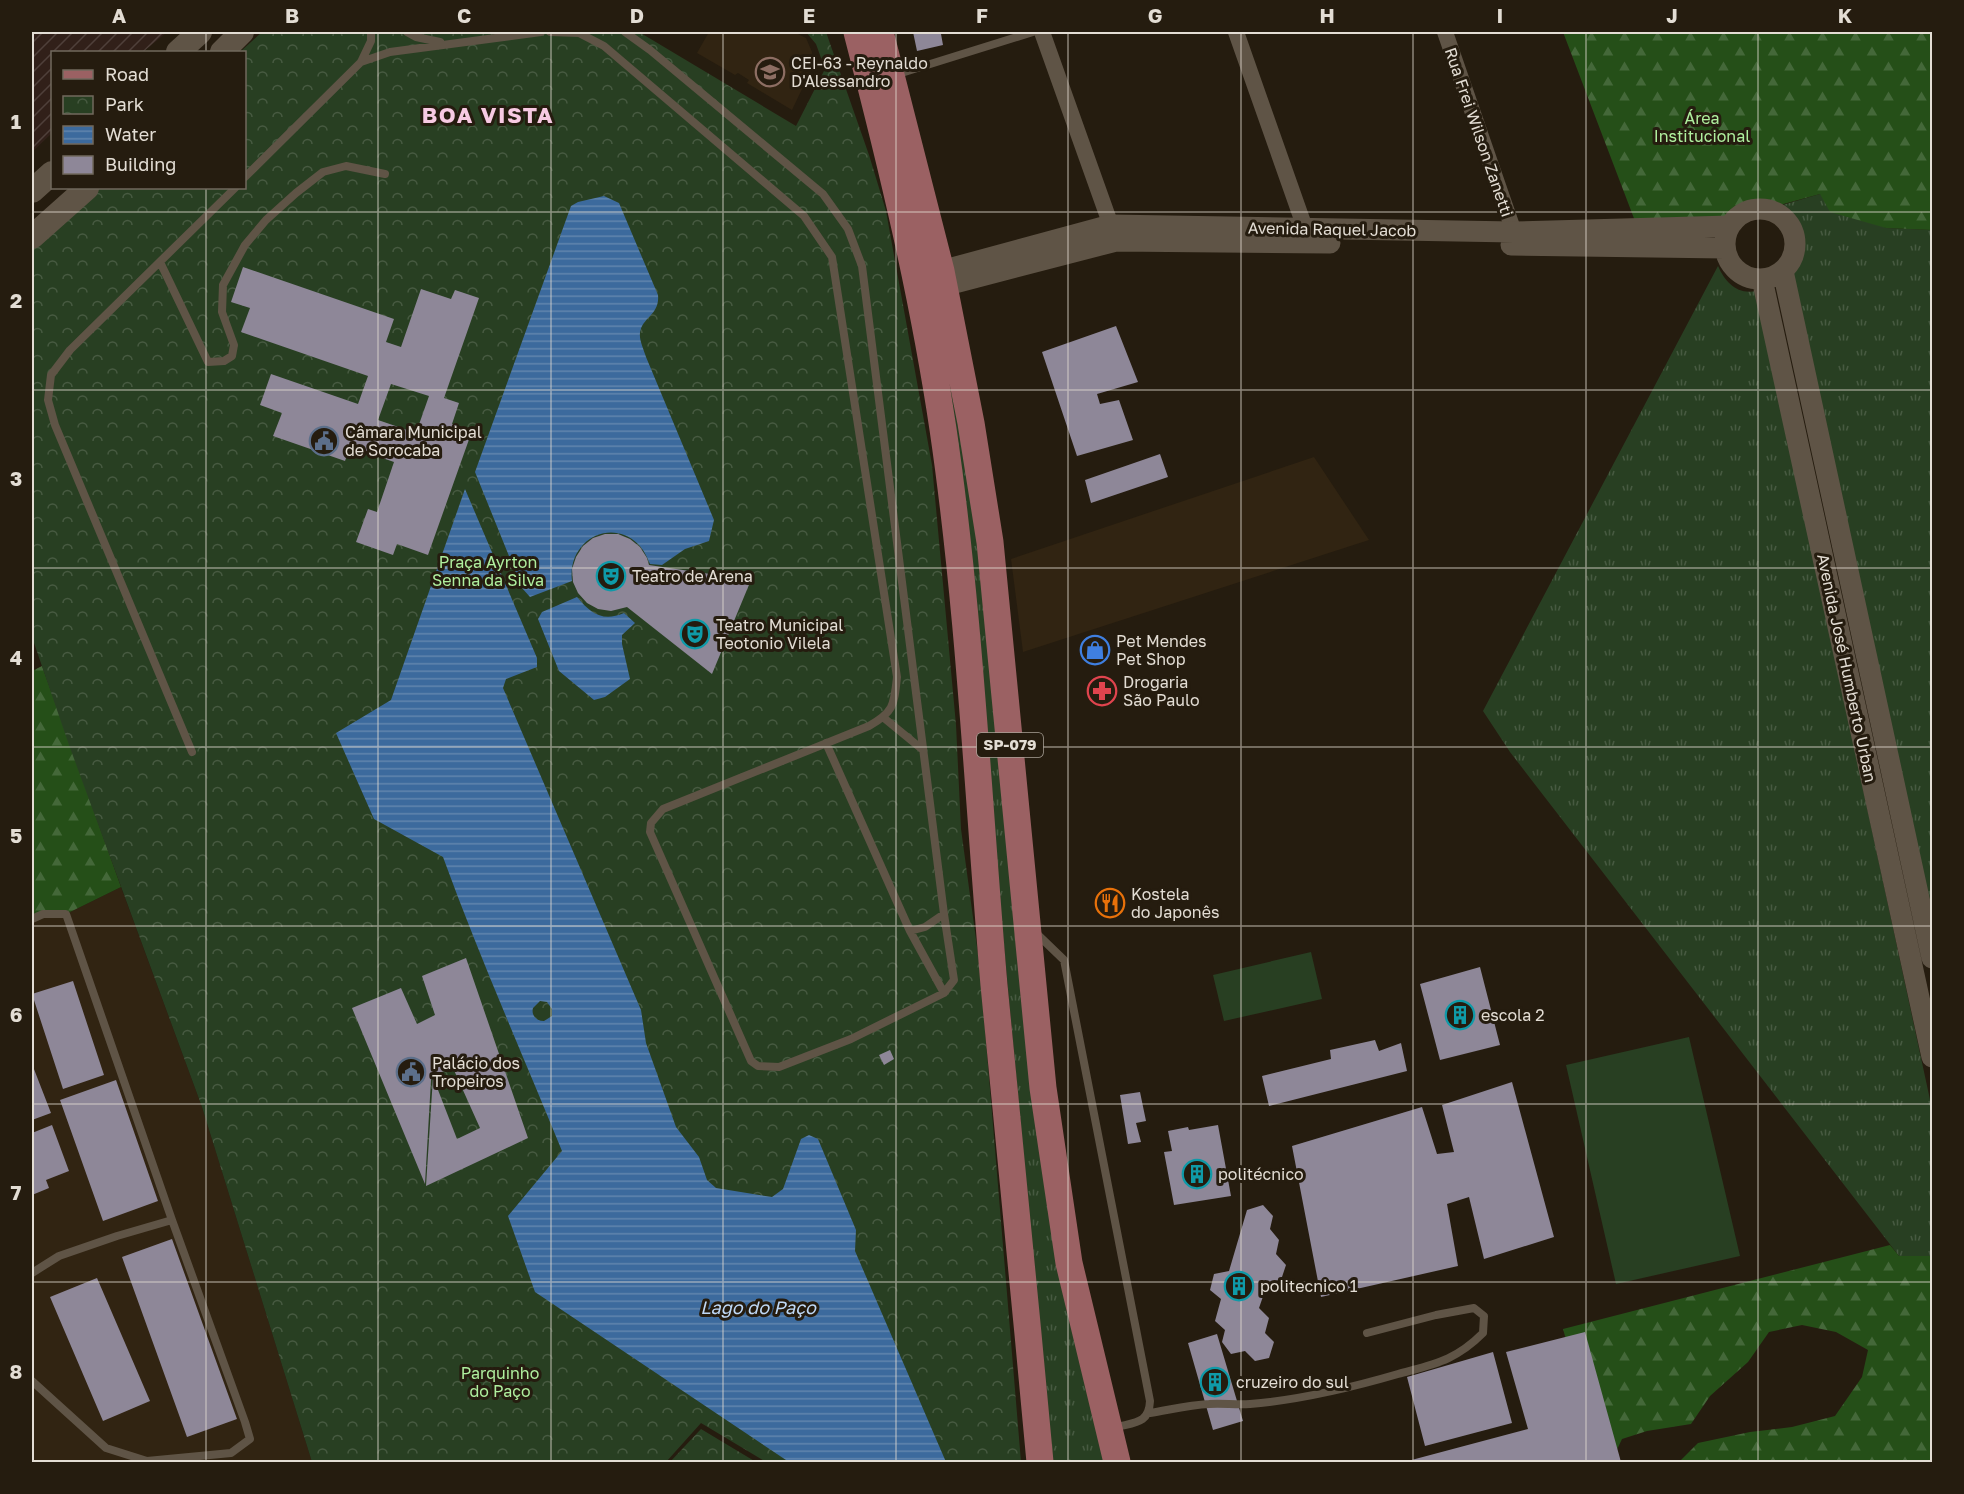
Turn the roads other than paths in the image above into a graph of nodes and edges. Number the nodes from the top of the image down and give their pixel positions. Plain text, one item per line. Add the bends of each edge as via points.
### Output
1 (200, 32) edge
2 (242, 32) edge
3 (371, 32) edge
4 (406, 32) edge
5 (541, 32) edge
6 (550, 32) edge
7 (625, 32) edge
8 (856, 32) edge
9 (880, 32) edge
10 (1034, 32) edge
11 (1042, 32) edge
12 (1236, 32) edge
13 (1445, 32) edge
14 (521, 33) edge
15 (446, 44) junction
16 (179, 51) edge
17 (223, 51) edge
18 (361, 62) junction
19 (891, 76) junction
20 (51, 174) edge
21 (385, 174) dead end
22 (246, 176) edge
23 (86, 189) edge
24 (234, 189) edge
25 (32, 190) edge
26 (1730, 226) junction
27 (1305, 228) junction
28 (1514, 232) junction
29 (1113, 233) junction
30 (32, 237) edge
31 (1725, 248) junction
32 (160, 262) junction
33 (1784, 271) junction
34 (942, 279) junction
35 (1762, 279) junction
36 (884, 718) junction
37 (826, 743) junction
38 (923, 750) junction
39 (192, 752) dead end
40 (944, 914) junction
41 (32, 919) edge
42 (1026, 924) junction
43 (910, 932) junction
44 (1932, 958) edge
45 (944, 993) junction
46 (1932, 1057) edge
47 (172, 1220) junction
48 (32, 1273) edge
49 (1367, 1333) dead end
50 (32, 1381) edge
51 (1150, 1413) junction
52 (1109, 1429) junction
53 (1040, 1462) edge
54 (1117, 1462) edge

1 - 16 main road
2 - 17 main road
3 - 18 lane
4 - 15 lane
5 - 14 lane
6 - 36 lane via 579,33 604,46 804,216 832,257 897,677 894,706
7 - 38 lane via 823,194 848,229 862,266
8 - 53 main road, SP-079 via 894,175 918,288 958,543 994,988
9 - 19 main road, SP-079
10 - 19 lane
11 - 29 street
12 - 27 street
13 - 28 street, Rua Frei Wilson Zanetti
14 - 15 lane
15 - 18 lane via 390,52
18 - 22 lane
19 - 34 main road, SP-079
20 - 25 main road
21 - 32 lane via 346,166 323,172 296,192 245,244 223,285 222,312 234,345 232,356 224,361 208,362
23 - 30 main road
24 - 32 lane
26 - 28 street, Avenida Raquel Jacob
26 - 31 street
26 - 33 street via 1750,210 1764,209 1787,221 1796,245
27 - 28 street, Avenida Raquel Jacob
27 - 29 street, Avenida Raquel Jacob
29 - 31 street, Avenida Raquel Jacob
29 - 34 street, Avenida Raquel Jacob
31 - 35 street via 1737,271 1749,278
32 - 39 lane via 70,350 51,375 48,400
33 - 35 street
33 - 44 street, Avenida José Humberto Urban
34 - 42 main road, SP-079 via 990,542
35 - 46 street, Avenida José Humberto Urban
36 - 37 lane
36 - 38 lane
37 - 43 lane
37 - 45 lane via 663,809 651,823 650,832 751,1061 758,1066 779,1067 851,1038
38 - 40 lane
40 - 43 lane
40 - 45 lane via 954,980
41 - 47 lane via 43,914 66,914
42 - 51 lane via 1064,960
42 - 52 main road, SP-079 via 1043,1088 1069,1263
43 - 45 lane
47 - 48 lane via 59,1256
47 - 50 lane via 250,1439 231,1453 147,1461 106,1448
49 - 51 lane via 1474,1308 1484,1316 1483,1333 1470,1346 1450,1359 1427,1366 1303,1396
51 - 52 lane via 1145,1419
52 - 54 main road, SP-079

